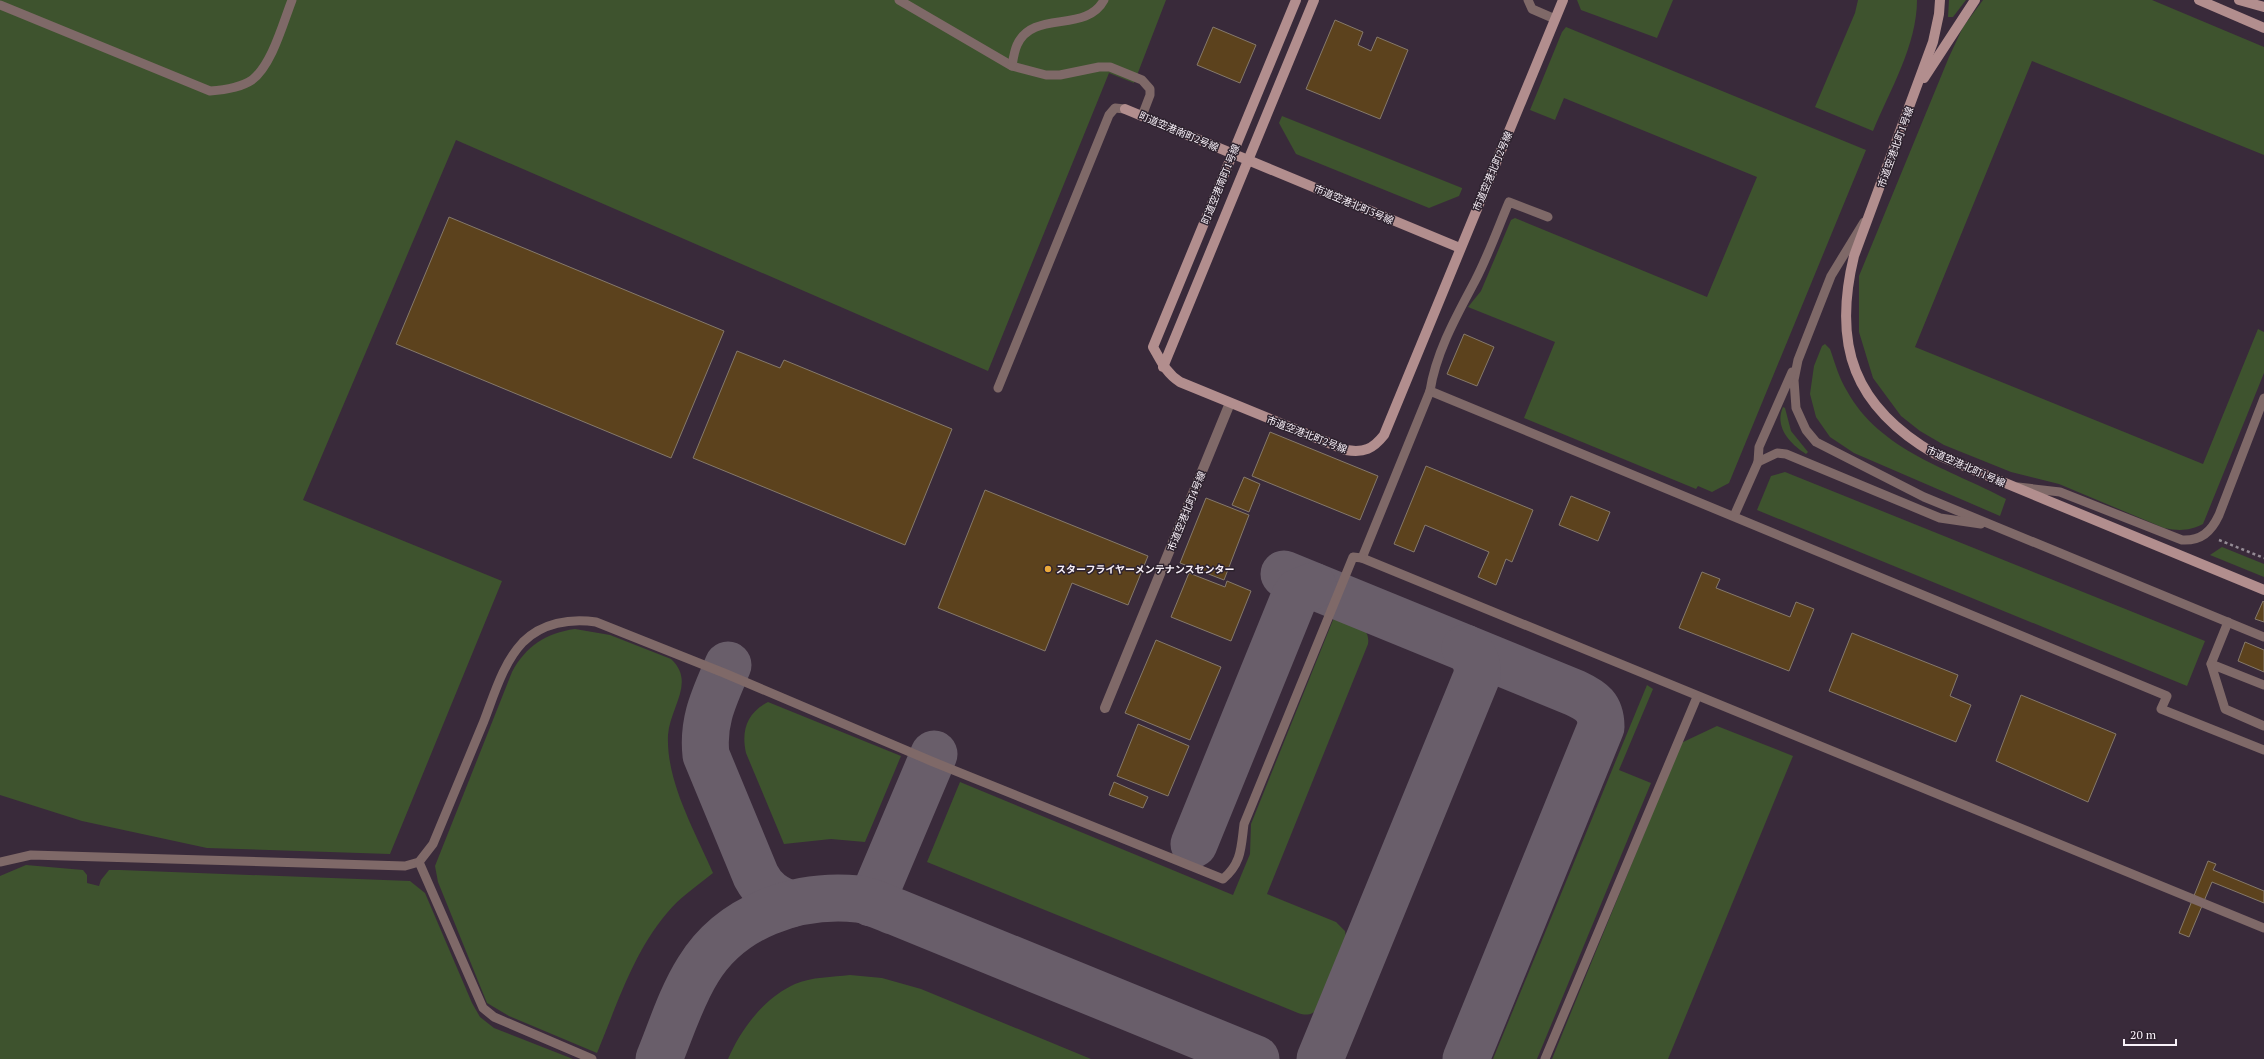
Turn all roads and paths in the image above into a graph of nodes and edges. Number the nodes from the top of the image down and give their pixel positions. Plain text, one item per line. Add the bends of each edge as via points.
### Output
1 (292, 0) edge
2 (899, 0) edge
3 (1104, 0) edge
4 (1296, 0) edge
5 (1314, 0) edge
6 (1528, 0) edge
7 (1563, 0) edge
8 (1940, 0) edge
9 (1975, 0) edge
10 (2199, 0) edge
11 (2239, 0) edge
12 (0, 5) edge
13 (2264, 7) edge
14 (1555, 19) junction
15 (2264, 28) edge
16 (1012, 66) junction
17 (1917, 87) junction
18 (1125, 109) joint
19 (1142, 116) junction
20 (1232, 154) junction
21 (1248, 160) junction
22 (1871, 209) junction
23 (1548, 217) dead end
24 (1460, 248) junction
25 (1798, 360) junction
26 (1163, 367) junction
27 (998, 388) dead end
28 (1430, 391) junction
29 (2264, 398) edge
30 (1230, 403) junction
31 (1758, 462) junction
32 (2012, 486) junction
33 (1734, 516) junction
34 (1993, 526) junction
35 (2218, 540) dead end
36 (1362, 558) junction
37 (2264, 558) edge
38 (2264, 590) edge
39 (2228, 622) junction
40 (2264, 637) edge
41 (2211, 664) junction
42 (2264, 685) edge
43 (1697, 697) junction
44 (1106, 708) dead end
45 (2264, 726) edge
46 (2264, 750) edge
47 (0, 862) edge
48 (419, 862) junction
49 (2264, 928) edge
50 (592, 1059) edge
51 (1545, 1059) edge

1 - 12 lane via 266,64 252,80 230,90 210,92
2 - 16 lane
3 - 16 lane via 1101,6 1087,16 1032,28 1023,35 1017,45
4 - 20 street, 町道空港南町1号線
5 - 21 street
6 - 14 lane via 1532,9
7 - 14 street, 市道空港北町2号線
8 - 17 street, 市道空港北町1号線 via 1940,14 1933,42
9 - 17 street
10 - 15 street
11 - 13 street
14 - 24 street, 市道空港北町2号線
16 - 19 lane via 1046,75 1110,67 1142,80 1150,89
17 - 22 street, 市道空港北町1号線
18 - 19 street, 町道空港南町2号線
18 - 27 lane via 1115,108 1109,115
19 - 20 street, 町道空港南町2号線
20 - 21 street, 町道空港南町2号線
20 - 26 street, 町道空港南町1号線 via 1153,347
21 - 24 street, 市道空港北町3号線
21 - 26 street
22 - 25 lane via 1831,276
22 - 32 street, 市道空港北町1号線 via 1854,256 1845,310 1847,337 1853,362 1863,385 1875,406 1913,441 1935,454
23 - 28 lane via 1509,202 1475,281 1461,304 1432,376
24 - 30 street, 市道空港北町2号線 via 1384,435 1369,450 1346,450
25 - 31 lane via 1759,447
25 - 34 lane via 1794,380 1796,408 1806,430 1816,442 1924,497
26 - 30 street, 市道空港北町2号線 via 1180,382
28 - 33 lane
28 - 36 lane
29 - 32 lane via 2219,515 2214,525 2201,537 2182,540 2060,492
30 - 44 street, 市道空港北町4号線
31 - 33 lane
31 - 34 lane via 1777,453 1786,454 1940,518
32 - 38 street, 市道空港北町1号線
33 - 46 lane via 2167,696 2162,709
34 - 39 lane
35 - 37 path
36 - 43 lane
36 - 48 lane via 1353,557 1244,824 1241,852 1234,869 1223,879 724,672 596,622 577,619 559,622 536,633 523,643 504,670 433,844
39 - 40 lane
39 - 41 lane
41 - 42 lane
41 - 45 lane via 2224,709
43 - 49 lane
43 - 51 lane
47 - 48 lane via 31,855 406,866
48 - 50 lane via 483,1008 494,1017

